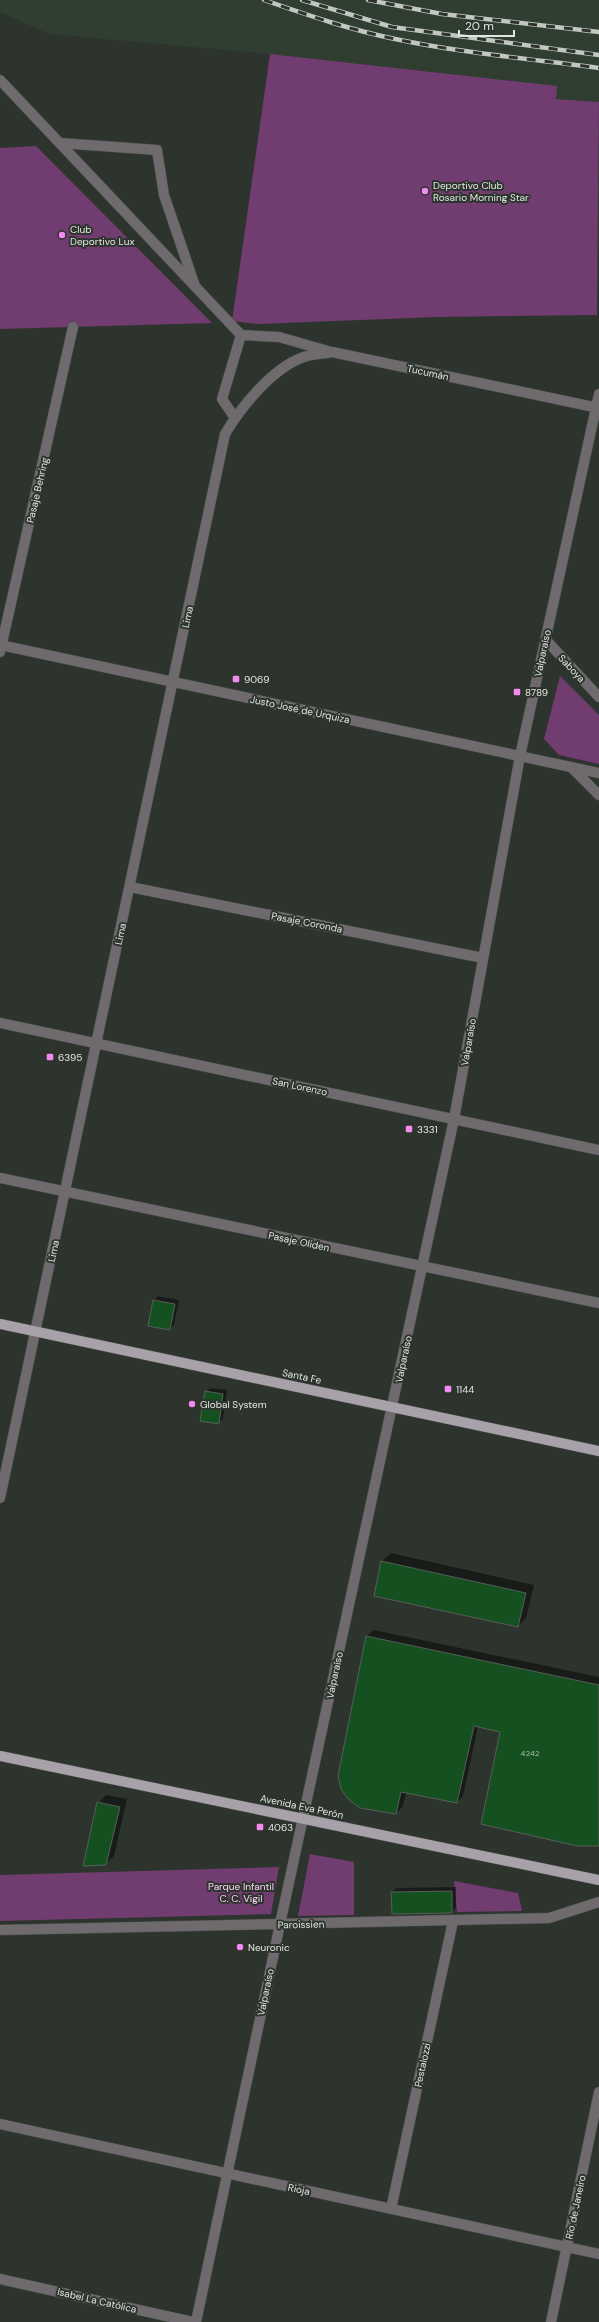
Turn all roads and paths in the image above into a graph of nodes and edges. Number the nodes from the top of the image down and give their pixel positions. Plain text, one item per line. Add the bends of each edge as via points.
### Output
1 (0, 80) edge
2 (60, 144) junction
3 (195, 287) junction
4 (73, 327) dead end
5 (241, 335) junction
6 (332, 352) junction
7 (266, 384) joint
8 (599, 394) edge
9 (597, 407) edge
10 (234, 418) junction
11 (545, 639) junction
12 (1, 647) edge
13 (174, 682) junction
14 (599, 697) edge
15 (520, 756) junction
16 (570, 767) junction
17 (599, 773) edge
18 (599, 795) edge
19 (130, 887) junction
20 (483, 958) junction
21 (0, 1023) edge
22 (97, 1043) junction
23 (454, 1119) junction
24 (599, 1150) edge
25 (0, 1178) edge
26 (65, 1192) junction
27 (423, 1267) junction
28 (599, 1303) edge
29 (0, 1324) edge
30 (35, 1331) junction
31 (393, 1407) junction
32 (599, 1451) edge
33 (0, 1498) edge
34 (0, 1756) edge
35 (303, 1819) junction
36 (599, 1880) edge
37 (599, 1902) edge
38 (453, 1920) junction
39 (280, 1924) junction
40 (0, 1930) edge
41 (599, 2092) edge
42 (0, 2124) edge
43 (227, 2174) junction
44 (391, 2209) junction
45 (566, 2247) junction
46 (599, 2254) edge
47 (0, 2279) edge
48 (195, 2322) edge
49 (551, 2322) edge

1 - 2 street
2 - 3 street
2 - 3 street via 157,150 164,195
3 - 5 street
4 - 12 street, Pasaje Behring
5 - 6 street via 278,337
5 - 10 street via 222,399
6 - 7 street, Tucumán via 302,357 281,369
6 - 9 street, Tucumán
7 - 10 street, Lima
8 - 9 street, Valparaíso
9 - 11 street, Valparaíso
10 - 13 street, Lima via 225,434
11 - 14 street, Saboya
11 - 15 street, Valparaíso
12 - 13 street, Justo José de Urquiza
13 - 15 street, Justo José de Urquiza
13 - 19 street, Lima
15 - 16 street, Justo José de Urquiza
15 - 20 street, Valparaíso
16 - 17 street, Justo José de Urquiza
16 - 18 street
19 - 20 street, Pasaje Coronda
19 - 22 street, Lima
20 - 23 street, Valparaíso
21 - 22 street, San Lorenzo
22 - 23 street, San Lorenzo
22 - 26 street, Lima
23 - 24 street, San Lorenzo
23 - 27 street, Valparaíso
25 - 26 street, Pasaje Oliden
26 - 27 street, Pasaje Oliden
26 - 30 street, Lima
27 - 28 street, Pasaje Oliden
27 - 31 street, Valparaíso
29 - 30 main road, Santa Fe
30 - 31 main road, Santa Fe
30 - 33 street, Lima
31 - 32 main road, Santa Fe
31 - 35 street, Valparaíso
34 - 35 main road, Avenida Eva Perón
35 - 36 main road, Avenida Eva Perón
35 - 39 street, Valparaíso
37 - 38 street, Paroissien via 549,1918
38 - 39 street, Paroissien
38 - 44 street, Pestalozzi
39 - 40 street, Paroissien
39 - 43 street, Valparaíso
41 - 45 street, Río de Janeiro
42 - 43 street, Rioja
43 - 44 street, Rioja
43 - 48 street, Valparaíso
44 - 45 street, Rioja
45 - 46 street, Rioja
45 - 49 street, Río de Janeiro
47 - 48 street, Isabel La Católica

